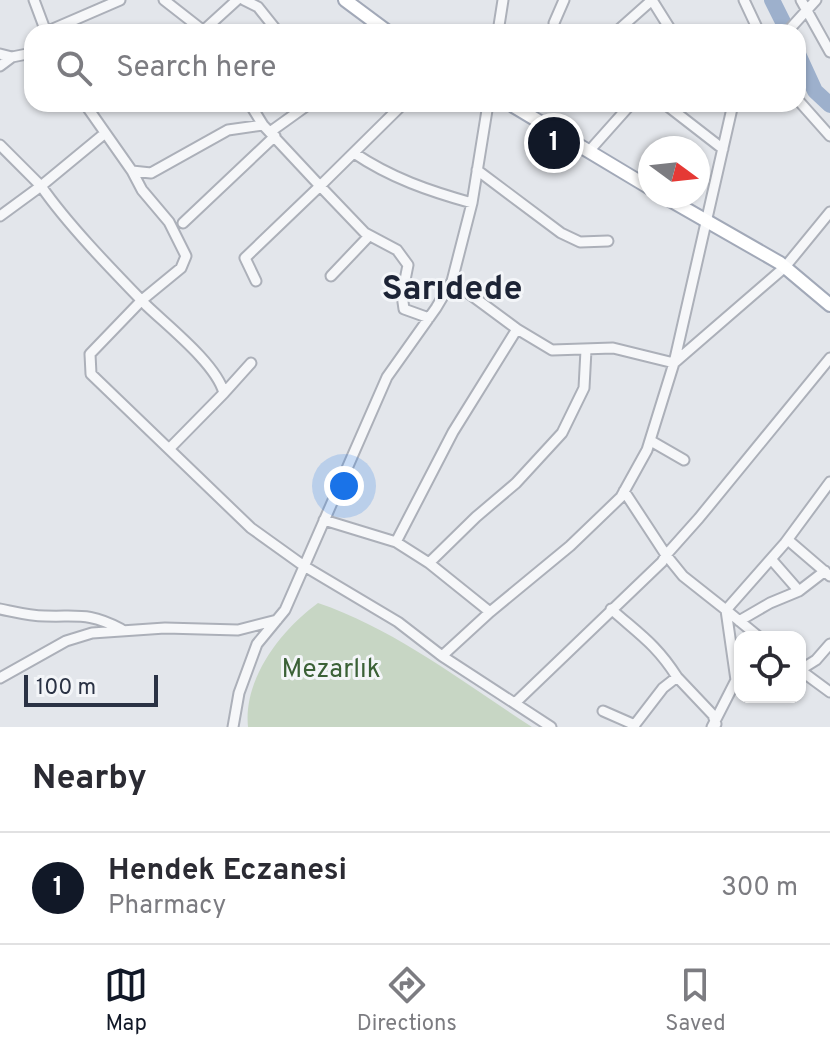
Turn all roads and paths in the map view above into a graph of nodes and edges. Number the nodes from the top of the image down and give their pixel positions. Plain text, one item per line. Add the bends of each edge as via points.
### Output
1 (34, 0) edge
2 (120, 0) edge
3 (164, 0) edge
4 (237, 0) edge
5 (244, 0) edge
6 (345, 0) edge
7 (503, 0) edge
8 (564, 0) edge
9 (652, 0) edge
10 (744, 0) edge
11 (816, 0) edge
12 (804, 5) edge
13 (554, 23) dead end
14 (43, 24) edge
15 (64, 24) edge
16 (196, 24) edge
17 (212, 24) edge
18 (272, 24) edge
19 (377, 24) edge
20 (499, 24) edge
21 (625, 24) edge
22 (667, 24) edge
23 (755, 24) edge
24 (792, 24) edge
25 (830, 52) edge
26 (0, 54) edge
27 (24, 55) edge
28 (12, 57) junction
29 (0, 66) edge
30 (806, 109) edge
31 (90, 112) edge
32 (256, 112) edge
33 (297, 112) edge
34 (395, 112) edge
35 (487, 112) edge
36 (524, 112) edge
37 (624, 112) edge
38 (675, 112) edge
39 (731, 112) edge
40 (269, 131) junction
41 (104, 134) junction
42 (830, 136) edge
43 (0, 145) edge
44 (723, 149) junction
45 (590, 150) junction
46 (354, 153) junction
47 (477, 170) junction
48 (132, 171) junction
49 (638, 180) edge
50 (41, 186) junction
51 (320, 186) junction
52 (472, 203) junction
53 (682, 208) edge
54 (830, 212) edge
55 (0, 216) edge
56 (183, 223) dead end
57 (706, 223) junction
58 (369, 236) junction
59 (608, 241) dead end
60 (785, 267) junction
61 (331, 276) dead end
62 (256, 281) dead end
63 (452, 281) junction
64 (142, 300) junction
65 (830, 305) edge
66 (429, 318) junction
67 (517, 329) junction
68 (586, 350) junction
69 (830, 358) edge
70 (251, 363) dead end
71 (674, 363) junction
72 (224, 393) junction
73 (651, 441) junction
74 (169, 449) junction
75 (684, 460) dead end
76 (830, 482) edge
77 (624, 491) junction
78 (324, 520) junction
79 (788, 540) junction
80 (396, 542) junction
81 (666, 555) junction
82 (771, 559) junction
83 (429, 563) junction
84 (304, 566) junction
85 (827, 574) edge
86 (799, 591) junction
87 (0, 609) edge
88 (611, 609) junction
89 (726, 610) junction
90 (490, 612) junction
91 (277, 620) junction
92 (739, 621) junction
93 (123, 630) junction
94 (752, 631) edge
95 (830, 644) edge
96 (442, 656) junction
97 (806, 666) edge
98 (806, 674) edge
99 (677, 677) junction
100 (0, 678) edge
101 (830, 692) edge
102 (515, 703) junction
103 (603, 711) dead end
104 (634, 726) edge
105 (715, 726) edge
106 (233, 727) edge
107 (551, 727) edge

1 - 14 street
2 - 15 street
3 - 16 street
4 - 17 street
5 - 18 street
6 - 19 main road
7 - 20 street
8 - 13 street
9 - 21 street
9 - 22 street
10 - 23 street
11 - 12 street
12 - 24 street
12 - 25 street
26 - 28 street
27 - 28 street
28 - 29 street
30 - 42 street
31 - 41 street
32 - 40 street
33 - 40 street
34 - 46 street
35 - 47 street
36 - 45 main road
37 - 45 street
38 - 44 street
39 - 44 street
40 - 48 street via 228,130 151,173
40 - 51 street
40 - 56 street
41 - 48 street
41 - 50 street
43 - 50 street
44 - 57 street
45 - 49 main road
46 - 51 street
46 - 52 street via 420,188
47 - 52 street
47 - 59 street via 561,233 580,242
48 - 64 street via 186,256 181,268
50 - 55 street
50 - 64 street
51 - 58 street
51 - 62 street via 245,258
52 - 63 street
53 - 57 main road
54 - 60 street
57 - 60 main road
57 - 71 street
58 - 61 street
58 - 66 street via 397,250 408,265 404,309
60 - 65 main road
60 - 71 street
63 - 66 street
63 - 67 street
64 - 72 street via 203,362
64 - 74 street via 90,354 89,366 91,374
66 - 78 street via 387,377
67 - 68 street via 552,350
67 - 80 street via 453,432
68 - 71 street via 613,348
68 - 83 street via 584,388 562,433
69 - 81 street
70 - 72 street
71 - 73 street
72 - 74 street
73 - 75 street
73 - 77 street
74 - 84 street via 251,528
76 - 79 street
77 - 81 street
77 - 90 street via 570,546
78 - 80 street
78 - 84 street
79 - 82 street
79 - 85 street
80 - 83 street
81 - 88 street
81 - 89 street
82 - 86 street
82 - 89 street
83 - 90 street
84 - 91 street
84 - 96 street via 398,622
85 - 86 street
86 - 92 street
87 - 93 street via 101,618
88 - 99 street via 663,654
88 - 102 street
89 - 92 street
89 - 105 street via 736,680
90 - 96 street
91 - 93 street via 238,630
91 - 106 street via 257,644
92 - 94 street
93 - 100 street via 66,641
95 - 97 street
96 - 102 street
98 - 101 street
99 - 104 street
99 - 105 street via 713,715
102 - 107 street
103 - 104 street

